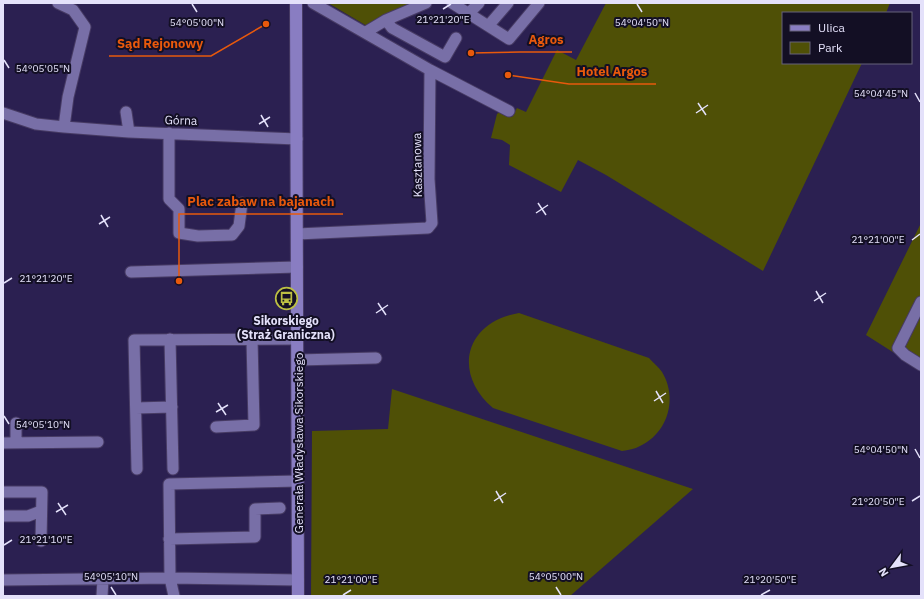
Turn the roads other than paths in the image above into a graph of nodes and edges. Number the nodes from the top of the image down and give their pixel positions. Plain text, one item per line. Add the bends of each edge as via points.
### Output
1 (58, 3) edge
2 (296, 3) edge
3 (313, 3) edge
4 (426, 3) edge
5 (452, 3) edge
6 (479, 3) edge
7 (508, 3) edge
8 (539, 3) edge
9 (469, 13) junction
10 (386, 20) junction
11 (489, 25) junction
12 (366, 32) junction
13 (456, 38) dead end
14 (430, 70) junction
15 (509, 111) dead end
16 (126, 112) dead end
17 (3, 113) edge
18 (64, 127) junction
19 (129, 132) junction
20 (169, 133) junction
21 (297, 139) junction
22 (242, 203) dead end
23 (297, 234) junction
24 (298, 267) junction
25 (131, 272) dead end
26 (921, 302) edge
27 (252, 338) junction
28 (298, 338) junction
29 (170, 339) junction
30 (376, 358) dead end
31 (298, 360) junction
32 (921, 365) edge
33 (172, 407) junction
34 (136, 408) junction
35 (16, 423) dead end
36 (216, 427) dead end
37 (16, 442) junction
38 (98, 442) dead end
39 (3, 443) edge
40 (137, 469) dead end
41 (173, 469) dead end
42 (298, 481) junction
43 (3, 492) edge
44 (280, 508) dead end
45 (41, 511) junction
46 (3, 516) edge
47 (170, 540) junction
48 (41, 541) dead end
49 (170, 578) junction
50 (103, 579) junction
51 (3, 580) edge
52 (298, 580) junction
53 (102, 596) edge
54 (174, 596) edge
55 (298, 596) edge

1 - 18 street via 73,10 85,27 68,97
2 - 21 main road, Generała Władysława Sikorskiego
3 - 12 street
4 - 10 street
5 - 9 street
6 - 9 street
7 - 11 street
8 - 11 street via 509,39
9 - 11 street
10 - 12 street
10 - 13 street via 392,28 445,57
12 - 14 street
14 - 15 street
14 - 23 street, Kasztanowa via 429,179 432,223 428,228
16 - 19 street
17 - 18 street, Górna via 36,124
18 - 19 street, Górna
19 - 20 street, Górna
20 - 21 street, Górna
20 - 22 street via 169,199 179,209 179,233 198,236 232,235 240,226
21 - 23 main road, Generała Władysława Sikorskiego
23 - 24 main road, Generała Władysława Sikorskiego
24 - 25 street
24 - 28 main road, Generała Władysława Sikorskiego
26 - 32 street via 898,348
27 - 28 street
27 - 29 street
27 - 36 street via 254,426
28 - 31 main road, Generała Władysława Sikorskiego
29 - 33 street
29 - 34 street via 134,340
30 - 31 street
31 - 42 main road, Generała Władysława Sikorskiego
33 - 34 street
33 - 41 street
34 - 40 street
35 - 37 street
37 - 38 street
37 - 39 street
42 - 47 street via 169,484
42 - 52 main road, Generała Władysława Sikorskiego
43 - 45 street via 42,492
44 - 47 street via 255,509 255,537
45 - 46 street via 28,516
45 - 48 street
47 - 49 street
49 - 50 street
49 - 52 street
49 - 54 street
50 - 51 street
50 - 53 street
52 - 55 main road, Generała Władysława Sikorskiego

